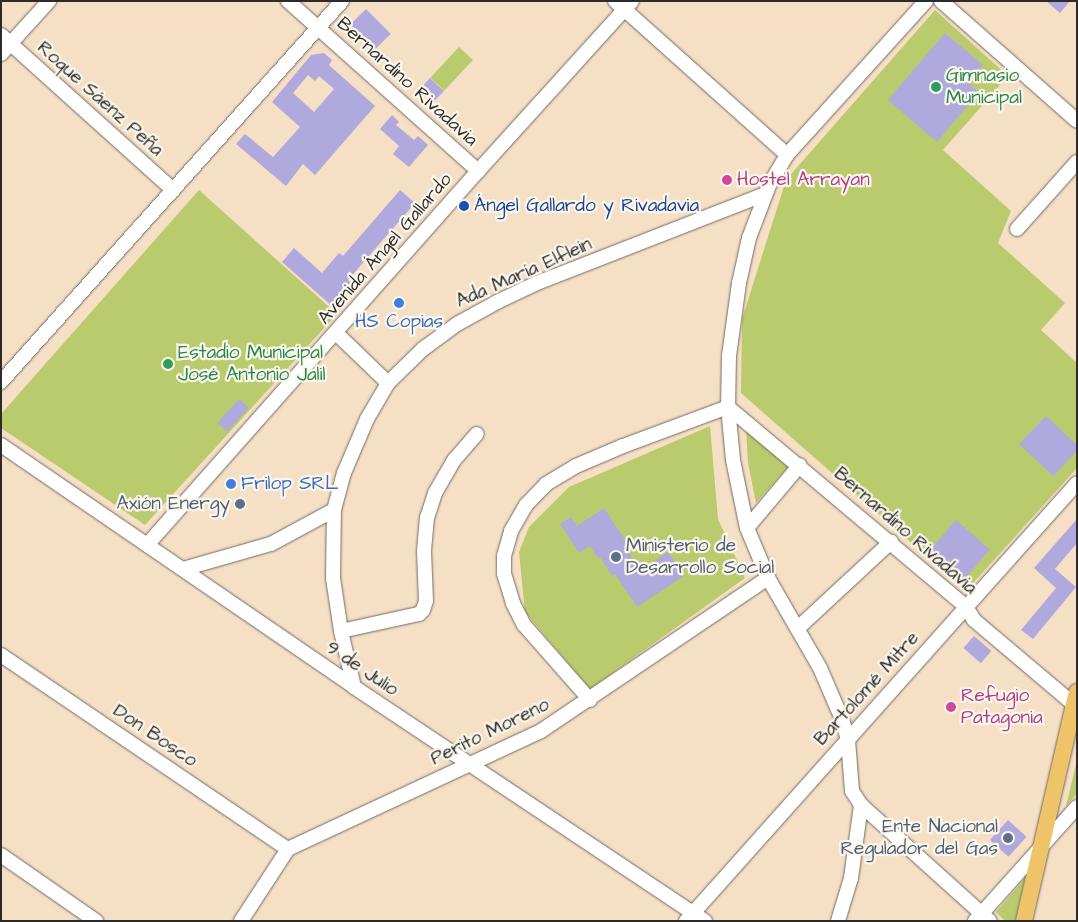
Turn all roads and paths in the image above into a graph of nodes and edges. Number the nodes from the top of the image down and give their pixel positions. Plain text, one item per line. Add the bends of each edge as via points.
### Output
1 (48, 1) edge
2 (288, 1) edge
3 (342, 1) edge
4 (926, 1) edge
5 (941, 1) edge
6 (624, 4) edge
7 (318, 28) junction
8 (4, 44) edge
9 (1077, 121) edge
10 (787, 155) junction
11 (1077, 162) edge
12 (478, 171) junction
13 (173, 190) junction
14 (765, 194) junction
15 (1017, 229) dead end
16 (336, 333) junction
17 (1, 382) edge
18 (388, 383) junction
19 (728, 406) junction
20 (477, 434) dead end
21 (1, 445) edge
22 (800, 465) junction
23 (1077, 483) edge
24 (334, 510) junction
25 (747, 528) junction
26 (891, 542) junction
27 (147, 545) junction
28 (183, 569) junction
29 (768, 578) junction
30 (966, 607) junction
31 (798, 628) junction
32 (341, 631) junction
33 (1, 655) edge
34 (354, 687) junction
35 (590, 700) junction
36 (1076, 701) edge
37 (848, 740) junction
38 (470, 764) junction
39 (861, 805) junction
40 (1077, 807) edge
41 (1041, 847) junction
42 (288, 849) junction
43 (1, 855) edge
44 (695, 918) edge
45 (982, 918) edge
46 (96, 921) edge
47 (241, 921) edge
48 (838, 921) edge
49 (1024, 921) edge

1 - 8 street
2 - 7 street, Bernardino Rivadavia
3 - 7 street
4 - 10 street
5 - 9 street
6 - 10 street
6 - 12 street, Avenida Ángel Gallardo
7 - 12 street, Bernardino Rivadavia
7 - 13 street
8 - 13 street, Roque Sáenz Peña
10 - 14 street
11 - 15 street
12 - 16 street, Avenida Ángel Gallardo
13 - 17 street
14 - 18 street, Ada María Elflein via 537,283 497,302 457,324 430,344
14 - 19 street via 748,238 739,283 729,356
16 - 18 street
16 - 27 street, Avenida Ángel Gallardo
18 - 24 street, Ada María Elflein via 367,419 344,473
19 - 22 street, Bernardino Rivadavia
19 - 25 street via 733,460
19 - 35 street via 576,466 546,484 526,505 511,531 504,556 504,573 513,603 524,625
20 - 32 street via 454,459 435,493 427,518 424,551 426,601 422,610 419,614
21 - 27 street, 9 de Julio
22 - 25 street
22 - 26 street, Bernardino Rivadavia
23 - 30 street, Bartolomé Mitre
24 - 28 street via 271,544
24 - 32 street, Ada María Elflein via 333,578
25 - 29 street
26 - 30 street, Bernardino Rivadavia
26 - 31 street
27 - 28 street, 9 de Julio
28 - 34 street, 9 de Julio
29 - 31 street
29 - 35 street, Perito Moreno
30 - 36 street, Bernardino Rivadavia via 974,620
30 - 37 street, Bartolomé Mitre
31 - 37 street via 820,668
32 - 34 street, Ada María Elflein
33 - 42 street, Don Bosco
34 - 38 street, 9 de Julio
35 - 38 street, Perito Moreno via 541,732
36 - 41 main road
37 - 39 street via 852,791
37 - 44 street, Bartolomé Mitre
38 - 42 street, Perito Moreno
38 - 44 street, 9 de Julio
39 - 45 street
39 - 48 street via 851,878
40 - 41 street
41 - 45 street
41 - 49 main road
42 - 47 street
43 - 46 street

